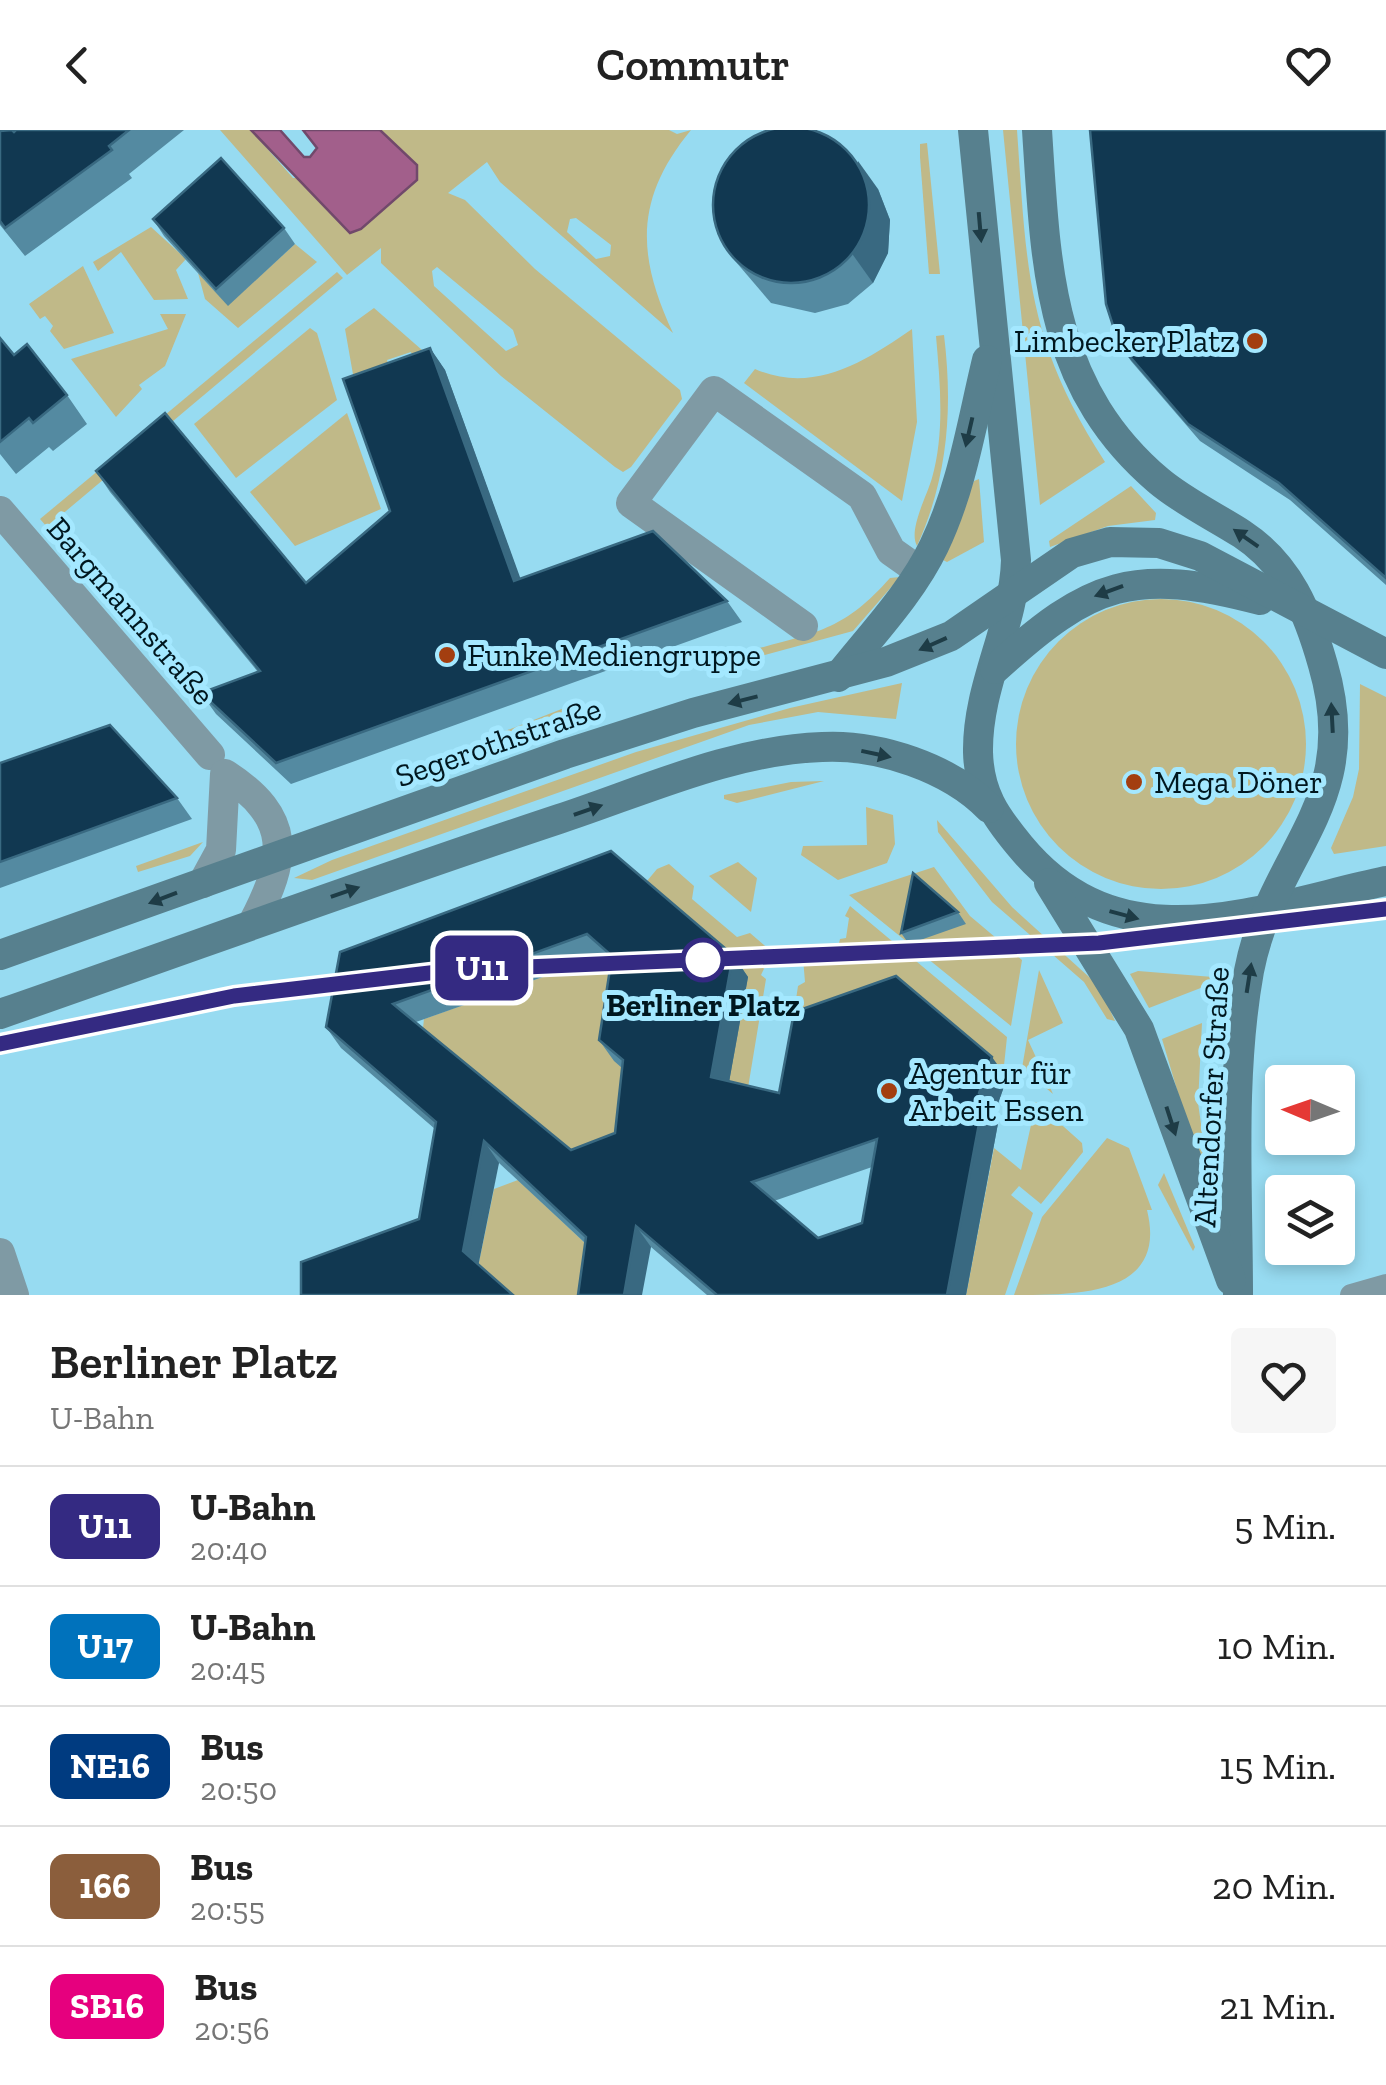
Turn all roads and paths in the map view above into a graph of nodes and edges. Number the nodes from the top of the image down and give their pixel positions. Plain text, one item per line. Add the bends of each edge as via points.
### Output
1 (973, 130) edge
2 (1037, 130) edge
3 (992, 338) junction
4 (0, 512) edge
5 (908, 563) dead end
6 (1015, 592) junction
7 (1307, 612) junction
8 (803, 626) dead end
9 (1386, 654) edge
10 (991, 672) junction
11 (838, 677) junction
12 (210, 755) dead end
13 (989, 808) junction
14 (281, 856) junction
15 (1040, 868) junction
16 (1386, 881) edge
17 (203, 883) junction
18 (1270, 906) junction
19 (252, 924) junction
20 (0, 955) edge
21 (0, 1014) edge
22 (0, 1252) edge
23 (1386, 1285) edge
24 (14, 1295) edge
25 (1237, 1295) edge
26 (1351, 1295) edge

1 -> 3 main road
7 -> 2 main road via 1270,557 1148,470 1081,383 1052,306
3 - 6 main road via 1016,543
3 -> 11 main road via 952,502 934,546
4 - 12 street, Bargmannstraße
5 - 8 street via 891,551 862,496 714,391 631,503
6 - 7 main road, Segerothstraße via 1072,554 1140,540 1200,556
6 - 10 main road
6 -> 11 main road, Segerothstraße via 941,640
7 - 9 main road
7 -> 10 main road via 1193,584 1128,584 1063,613
18 -> 7 main road via 1321,807 1332,767 1332,700
10 - 13 main road via 978,750
11 -> 14 main road, Segerothstraße via 693,712
13 - 15 main road
19 -> 13 main road via 766,753 825,746 891,757 948,777
14 - 17 main road, Segerothstraße
14 - 17 street via 260,800 225,774 220,850
14 - 19 street
15 -> 18 main road via 1098,906 1151,921 1206,921
15 -> 25 main road, Altendorfer Straße via 1139,1029
16 - 18 main road
17 -> 20 main road, Segerothstraße
25 -> 18 main road, Altendorfer Straße via 1244,1020 1249,971
19 - 21 main road
22 - 24 street
23 - 26 lane

